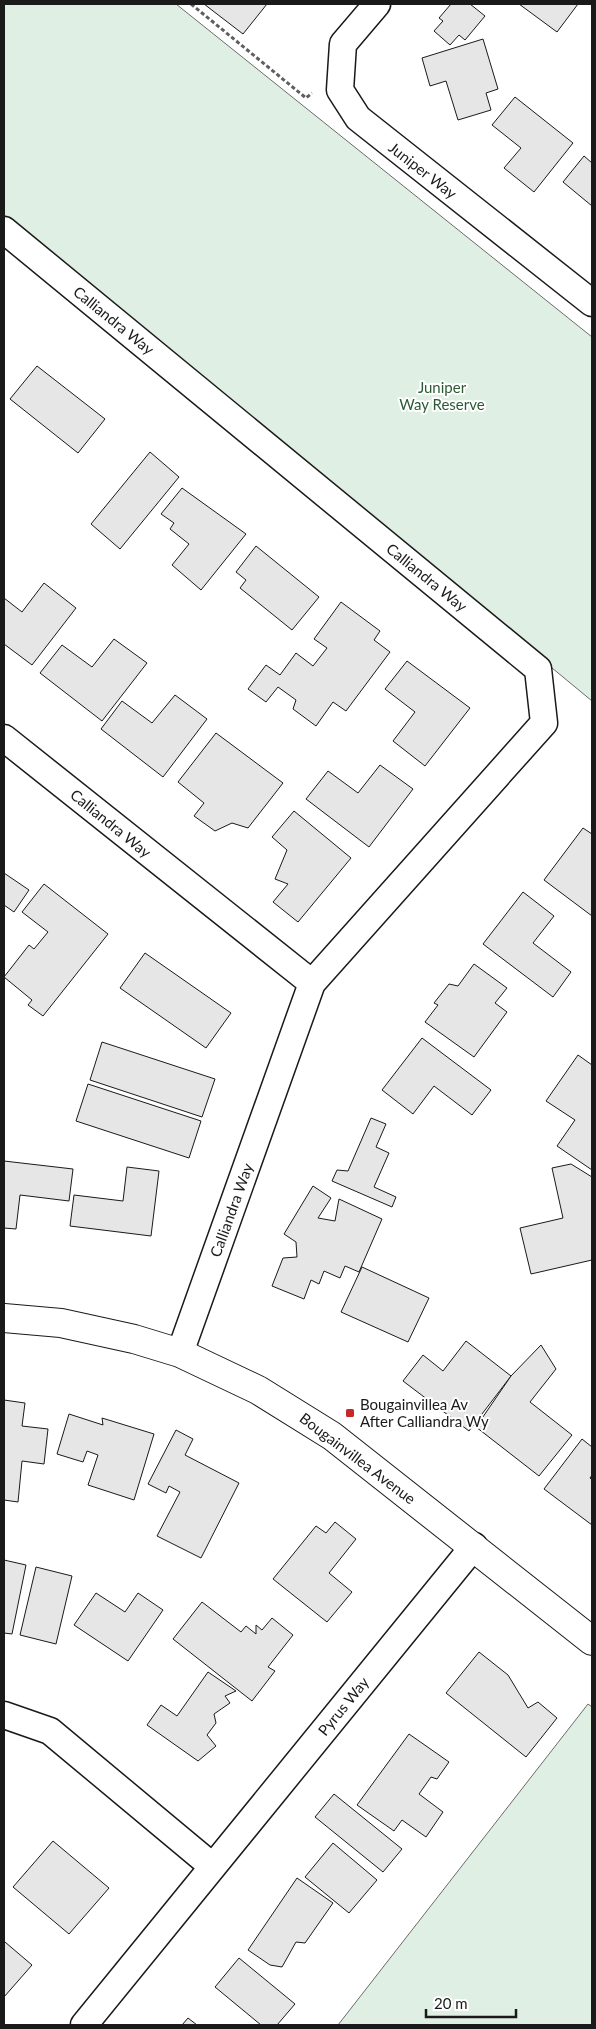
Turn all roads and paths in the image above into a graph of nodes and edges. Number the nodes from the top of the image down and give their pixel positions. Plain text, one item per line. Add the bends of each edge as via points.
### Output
1 (191, 4) edge
2 (376, 4) edge
3 (340, 90) junction
4 (4, 230) edge
5 (592, 303) edge
6 (4, 738) edge
7 (312, 983) junction
8 (4, 1318) edge
9 (180, 1353) junction
10 (474, 1546) junction
11 (592, 1641) edge
12 (4, 1715) edge
13 (212, 1866) junction
14 (84, 2025) edge

1 - 3 path via 306,98 318,87
2 - 3 street via 343,44
3 - 5 street, Juniper Way via 358,118
4 - 7 street, Calliandra Way via 538,669 544,722
6 - 7 street, Calliandra Way
7 - 9 street, Calliandra Way
8 - 9 street, Bougainvillea Avenue via 98,1330
9 - 10 street, Bougainvillea Avenue via 258,1390 332,1436
10 - 11 street, Bougainvillea Avenue
10 - 13 street, Pyrus Way
12 - 13 street via 50,1731
13 - 14 street, Pyrus Way

